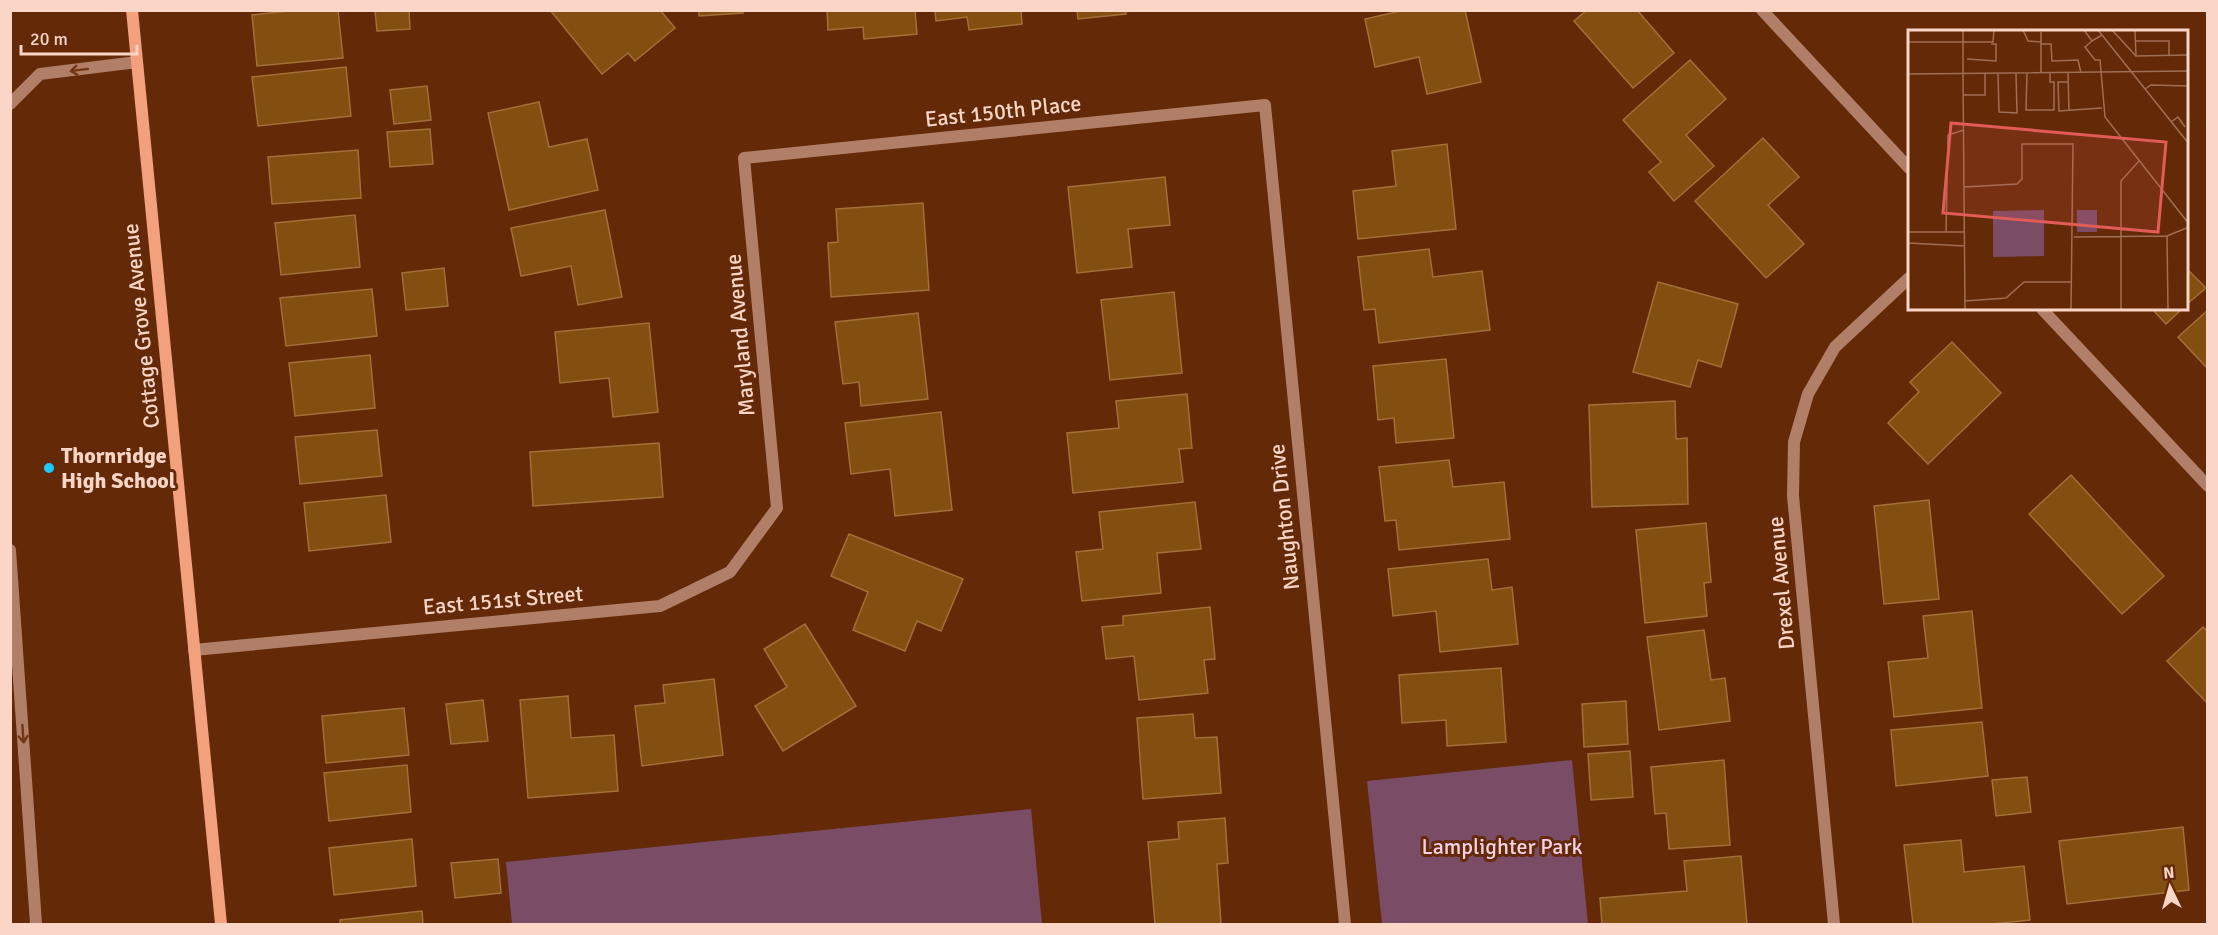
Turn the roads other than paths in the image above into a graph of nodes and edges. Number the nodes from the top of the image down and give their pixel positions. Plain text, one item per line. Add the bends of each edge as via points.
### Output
1 (132, 10) edge
2 (1762, 10) edge
3 (137, 62) junction
4 (10, 104) edge
5 (1265, 105) joint
6 (744, 158) joint
7 (1908, 167) edge
8 (1908, 279) edge
9 (2043, 310) edge
10 (2208, 486) edge
11 (777, 508) joint
12 (10, 550) edge
13 (194, 650) junction
14 (36, 924) edge
15 (221, 924) edge
16 (1345, 924) edge
17 (1834, 924) edge

1 - 3 main road, Cottage Grove Avenue
2 - 7 street
3 -> 4 street via 40,74
3 - 13 main road, Cottage Grove Avenue
5 - 6 street, East 150th Place
5 - 16 street, Naughton Drive
6 - 11 street, Maryland Avenue
8 - 17 street, Drexel Avenue via 1835,347 1808,394 1794,442 1793,496
9 - 10 street
11 - 13 street, East 151st Street via 730,572 660,606
12 -> 14 street
13 - 15 main road, Cottage Grove Avenue

